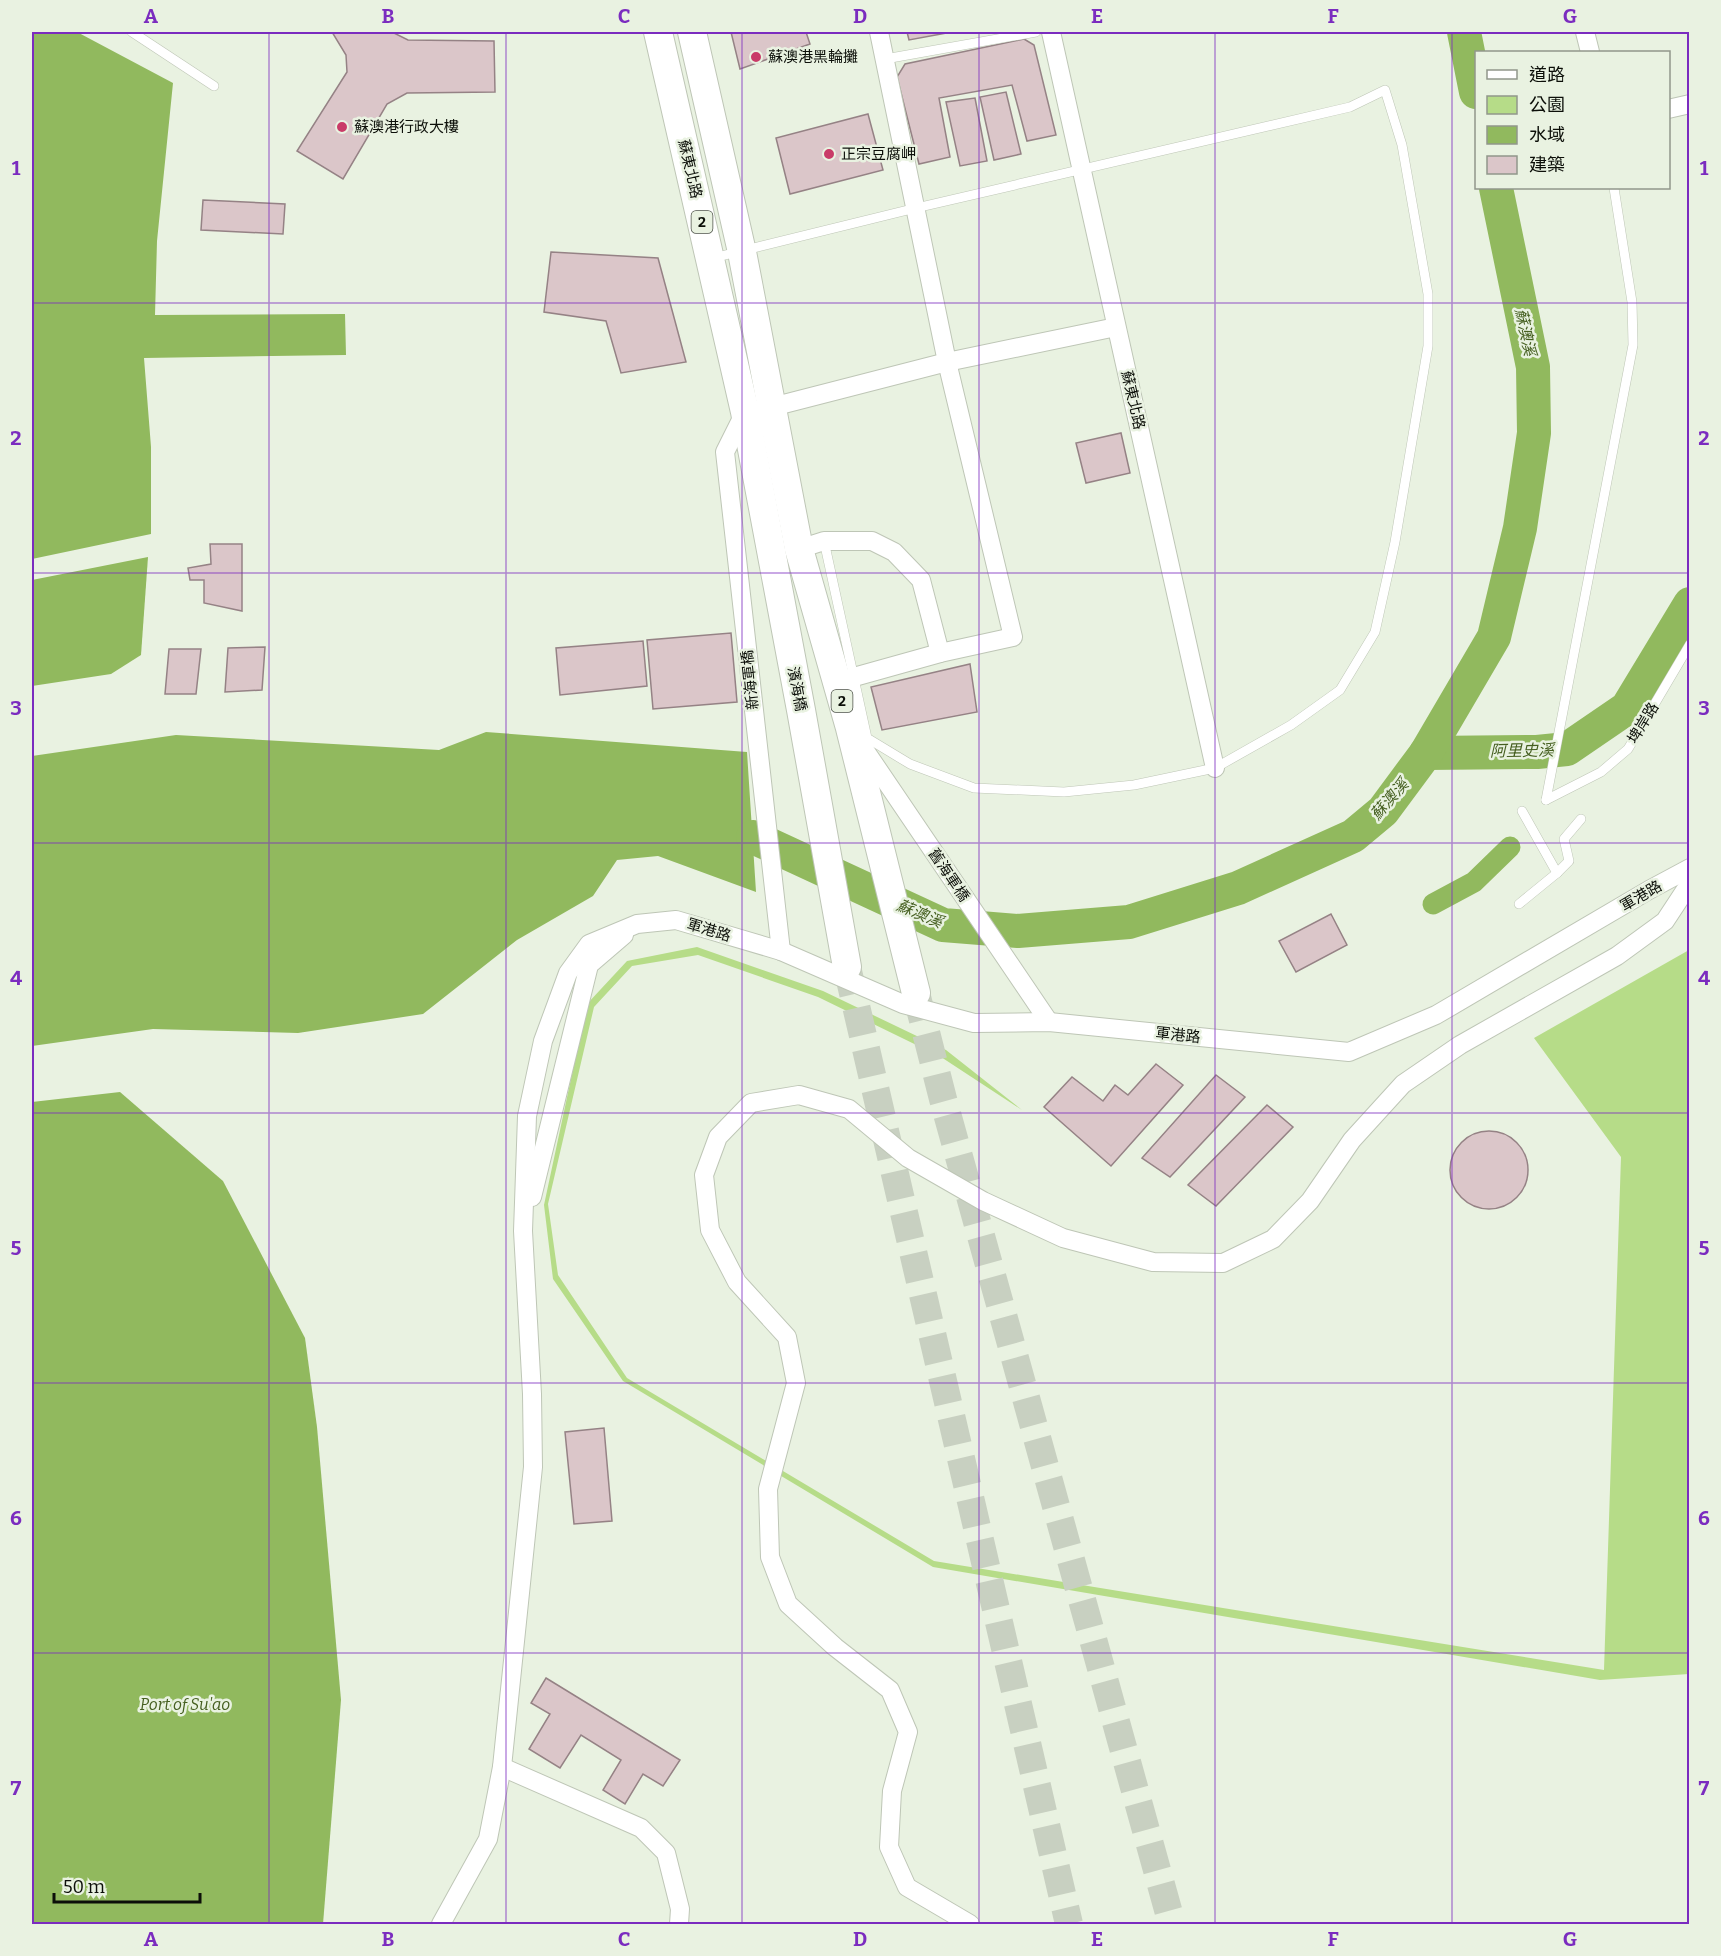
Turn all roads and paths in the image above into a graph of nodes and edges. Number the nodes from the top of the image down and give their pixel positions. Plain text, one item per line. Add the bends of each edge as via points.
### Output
1 (132, 32) edge
2 (658, 32) edge
3 (692, 32) edge
4 (879, 32) edge
5 (1036, 32) edge
6 (1051, 32) edge
7 (1585, 32) edge
8 (1590, 51) edge
9 (885, 59) junction
10 (214, 86) dead end
11 (1689, 104) edge
12 (1670, 109) edge
13 (1083, 170) junction
14 (1614, 189) edge
15 (916, 208) junction
16 (742, 252) junction
17 (710, 258) junction
18 (1116, 327) junction
19 (947, 363) junction
20 (772, 407) junction
21 (745, 412) junction
22 (812, 545) junction
23 (1689, 644) edge
24 (940, 654) junction
25 (854, 677) junction
26 (850, 728) junction
27 (1215, 768) junction
28 (1522, 811) dead end
29 (1581, 819) dead end
30 (1689, 868) edge
31 (1557, 873) junction
32 (1689, 883) edge
33 (1518, 904) dead end
34 (637, 924) junction
35 (781, 951) junction
36 (847, 967) tunnel mouth
37 (916, 993) tunnel mouth
38 (1049, 1022) junction
39 (523, 1231) junction
40 (502, 1767) junction
41 (441, 1924) edge
42 (679, 1924) edge
43 (970, 1924) edge

1 - 10 lane
2 - 17 main road, 蘇東北路 / 2
3 - 16 main road, 2
4 - 9 street
5 - 9 lane
6 - 13 street, 蘇東北路
7 - 8 street
9 - 15 street
11 - 12 street
13 - 15 lane
13 - 18 street, 蘇東北路
13 - 27 lane via 1350,107 1385,90 1402,145 1428,294 1428,346 1395,542 1375,632 1340,690 1291,725
14 - 23 lane, 埤岸路 via 1632,302 1633,345 1546,800 1601,772 1628,749
15 - 16 lane
15 - 19 street
16 - 17 lane
16 - 20 main road, 2
17 - 21 main road, 蘇東北路 / 2
18 - 19 street
18 - 27 street, 蘇東北路
19 - 20 street
19 - 24 street via 1013,637
20 - 21 street
20 - 22 main road, 2
21 - 35 street, 新海軍橋 via 725,452
21 - 36 main road, 濱海橋 / 2
22 - 24 street via 872,541 894,552 921,580
22 - 25 lane
22 - 26 main road, 2
24 - 25 street
25 - 27 lane via 867,738 910,764 974,788 1064,792 1134,784
26 - 37 main road, 2
26 - 38 street, 舊海軍橋
28 - 31 lane
29 - 31 lane via 1564,839 1569,861
30 - 38 street, 軍港路 via 1436,1015 1349,1052
31 - 33 lane
32 - 43 street via 1665,921 1617,956 1460,1045 1403,1084 1352,1140 1310,1201 1273,1239 1223,1263 1153,1262 1064,1238 983,1201 908,1158 849,1109 799,1095 751,1103 718,1137 704,1175 710,1230 737,1282 787,1336 796,1383 768,1489 770,1557 788,1604 890,1690 908,1731 892,1791 889,1847 907,1887
34 - 35 street, 軍港路 via 676,920
34 - 39 street via 589,965
34 - 39 street, 軍港路 via 589,944 568,973 543,1041 527,1116
35 - 38 street, 軍港路 via 913,1007 974,1023
39 - 40 street via 533,1467
40 - 41 street via 488,1839
40 - 42 street via 640,1828 666,1853 680,1909

